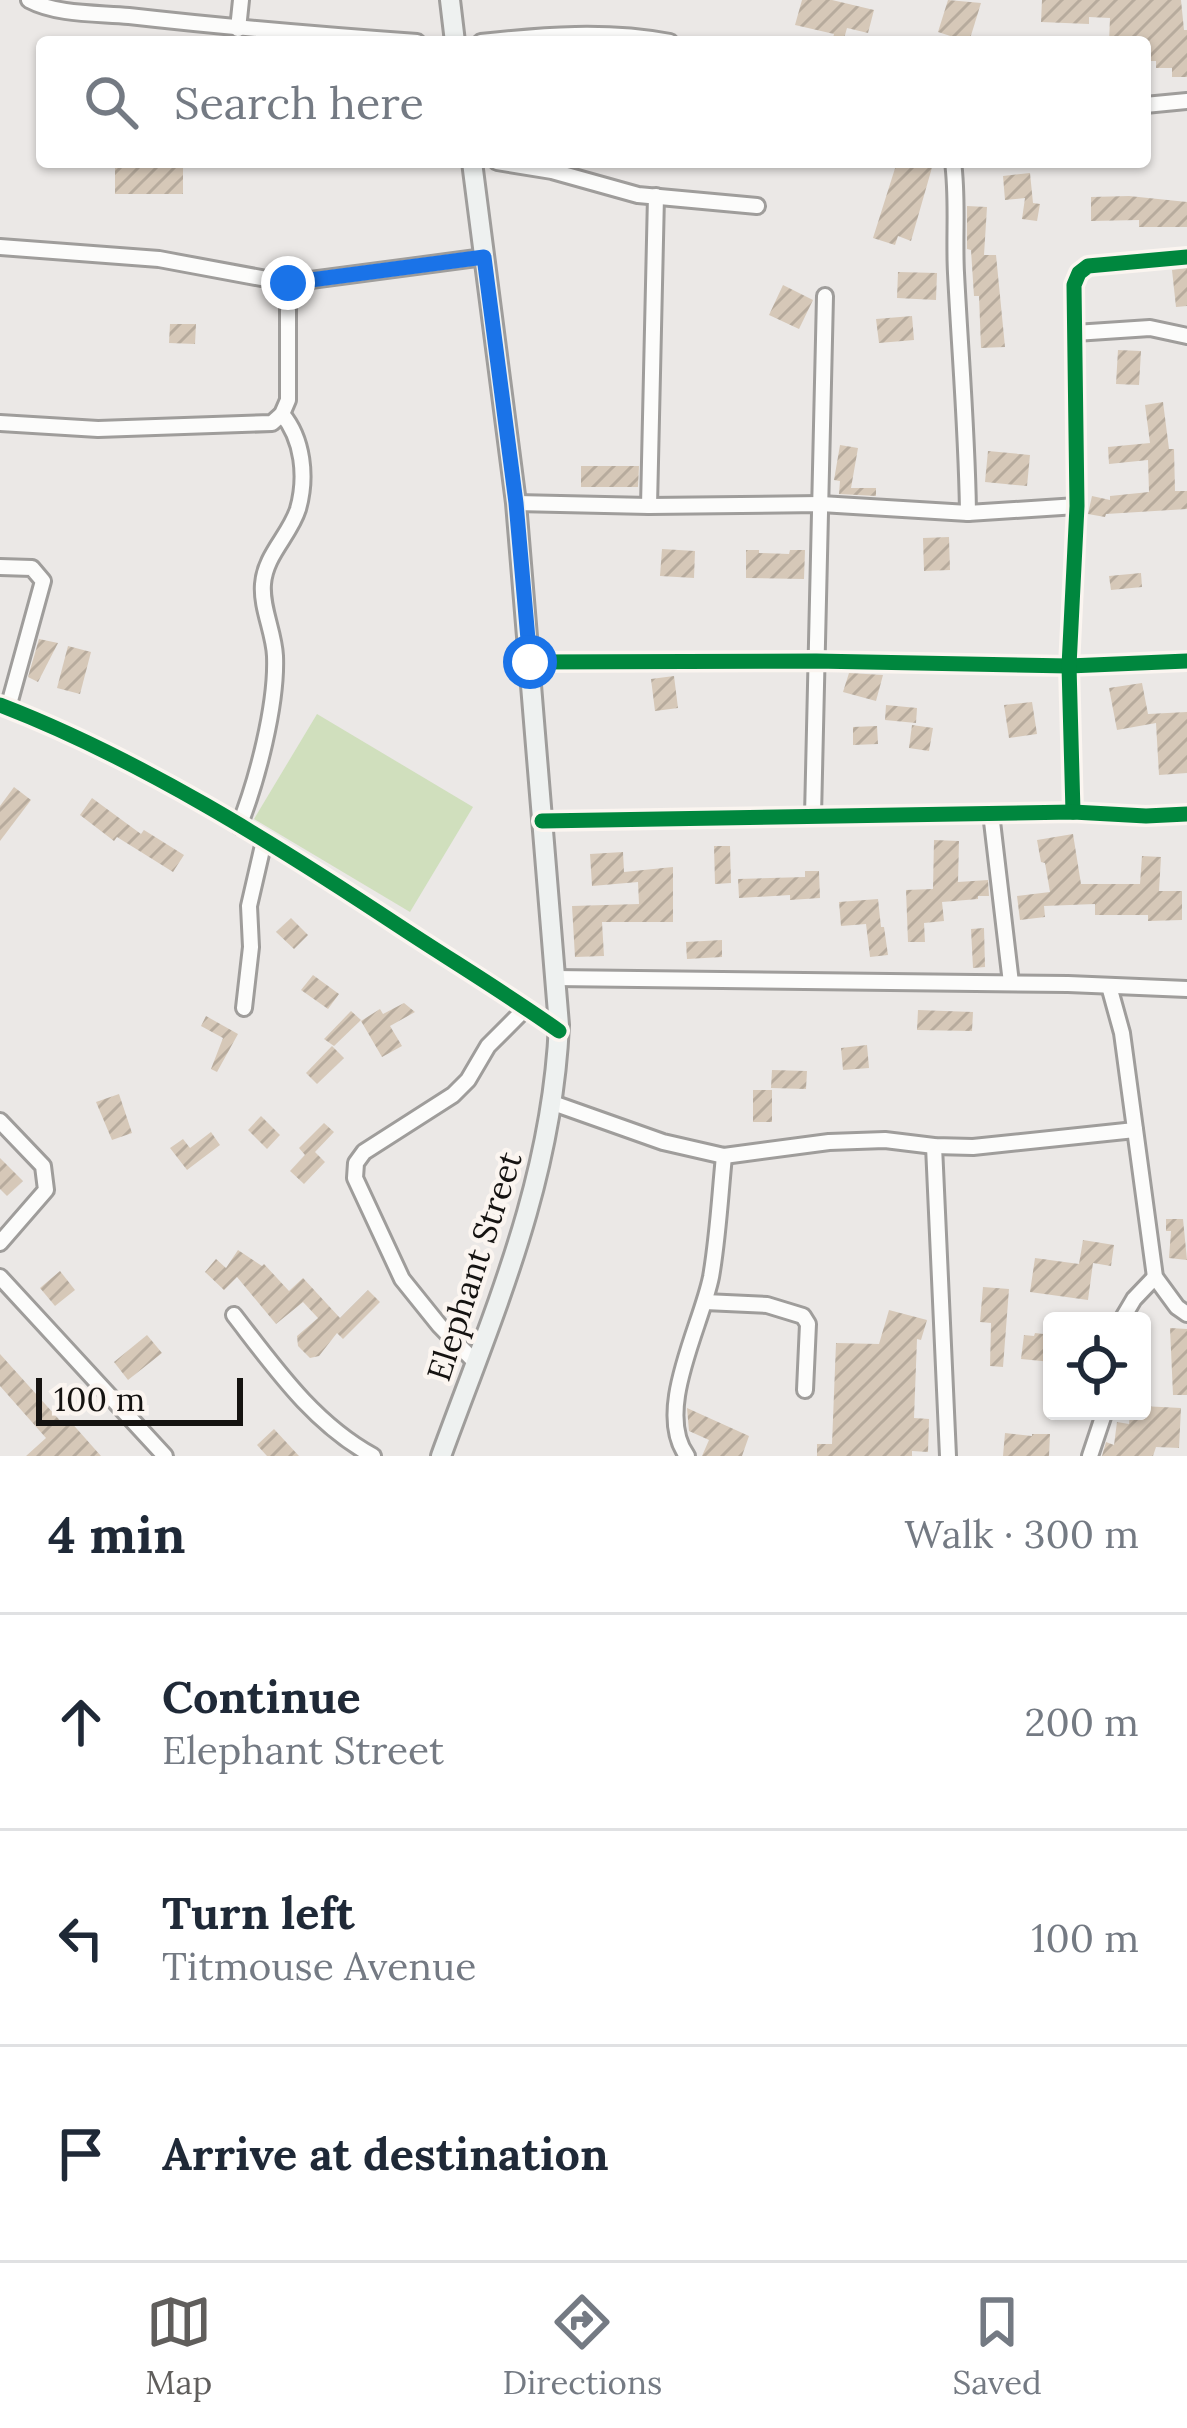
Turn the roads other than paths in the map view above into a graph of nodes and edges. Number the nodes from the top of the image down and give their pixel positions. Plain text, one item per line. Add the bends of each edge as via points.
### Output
1 (28, 0) edge
2 (241, 0) edge
3 (449, 0) edge
4 (72, 5) edge
5 (227, 32) edge
6 (303, 36) edge
7 (454, 36) edge
8 (553, 36) edge
9 (622, 36) edge
10 (1187, 101) edge
11 (1151, 104) edge
12 (473, 168) edge
13 (534, 168) edge
14 (954, 168) edge
15 (656, 196) junction
16 (757, 206) dead end
17 (0, 247) edge
18 (1187, 256) edge
19 (484, 257) junction
20 (288, 283) junction
21 (825, 296) dead end
22 (1075, 332) junction
23 (1187, 336) edge
24 (282, 414) junction
25 (0, 423) edge
26 (516, 503) junction
27 (821, 504) junction
28 (649, 506) junction
29 (1077, 506) junction
30 (968, 513) junction
31 (0, 567) edge
32 (816, 661) junction
33 (1187, 661) edge
34 (530, 662) junction
35 (1069, 666) junction
36 (4, 706) edge
37 (1073, 812) junction
38 (992, 813) junction
39 (1187, 814) edge
40 (813, 816) junction
41 (542, 821) junction
42 (238, 826) junction
43 (264, 841) junction
44 (554, 978) junction
45 (1010, 983) junction
46 (1109, 986) junction
47 (1187, 989) edge
48 (244, 1008) dead end
49 (525, 1009) junction
50 (559, 1031) junction
51 (553, 1102) junction
52 (0, 1120) edge
53 (1135, 1130) junction
54 (934, 1146) junction
55 (724, 1156) junction
56 (0, 1243) edge
57 (0, 1277) edge
58 (1155, 1277) junction
59 (705, 1302) junction
60 (1126, 1312) edge
61 (1187, 1314) edge
62 (234, 1315) dead end
63 (475, 1362) junction
64 (805, 1390) dead end
65 (1102, 1420) edge
66 (165, 1456) edge
67 (373, 1456) edge
68 (441, 1456) edge
69 (687, 1456) edge
70 (948, 1456) edge
71 (1090, 1456) edge

1 - 4 street
2 - 5 street
3 - 7 main road
4 - 5 street
5 - 6 street
8 - 9 street
10 - 11 street
12 - 19 main road, Elephant Street
13 - 15 street
14 - 30 street
15 - 16 street
15 - 28 street
17 - 20 street via 159,259
18 - 22 street via 1088,266 1074,286
19 - 20 street
19 - 26 main road, Elephant Street
20 - 24 street
21 - 27 street
22 - 23 street via 1150,328
22 - 29 street
24 - 25 street via 272,423 98,429
24 - 42 street via 299,441 298,511 262,582 275,676
26 - 28 street
26 - 34 main road, Elephant Street
27 - 28 street
27 - 30 street
27 - 32 street
29 - 30 street
29 - 35 street
31 - 36 street via 32,568 43,581
32 - 34 street
32 - 35 street
32 - 40 street
33 - 35 street
34 - 41 main road, Elephant Street
35 - 37 street
36 - 42 street via 114,755
37 - 38 street
37 - 39 street
38 - 40 street
38 - 45 street
40 - 41 street
41 - 44 main road, Elephant Street
42 - 43 street
43 - 48 street via 249,906
43 - 49 street
44 - 45 street
44 - 50 main road, Elephant Street
45 - 46 street
46 - 47 street
46 - 53 street
49 - 50 street
49 - 63 street via 453,1095 356,1163 355,1178 402,1279
50 - 51 main road, Elephant Street
51 - 55 street
51 - 63 main road, Elephant Street via 521,1240
52 - 56 street via 43,1166 46,1190
53 - 54 street
53 - 58 street
54 - 55 street via 829,1142
54 - 70 street
55 - 59 street
57 - 66 street
58 - 60 street
58 - 61 street
59 - 64 street via 803,1316
59 - 69 street via 675,1407
62 - 67 street via 322,1421
63 - 68 main road, Elephant Street
65 - 71 street

